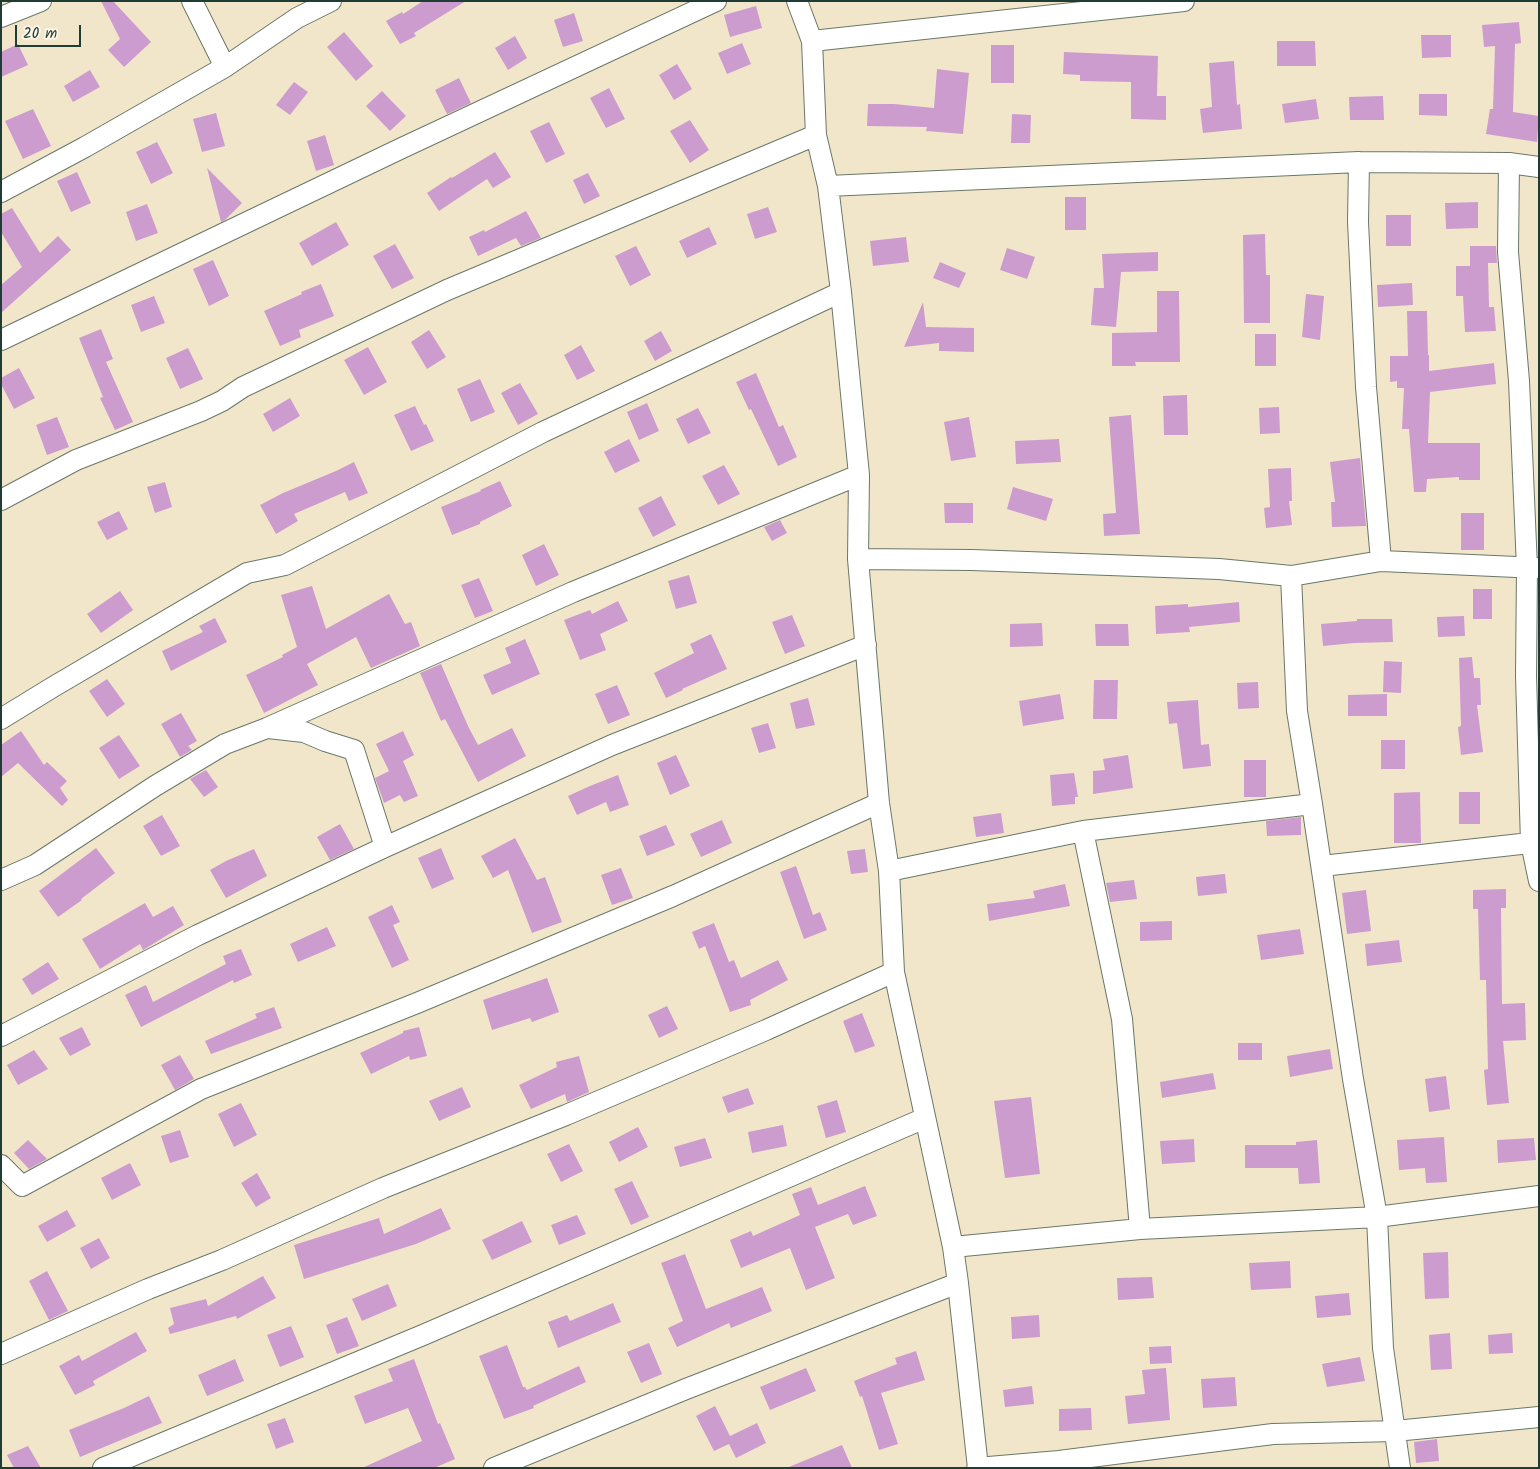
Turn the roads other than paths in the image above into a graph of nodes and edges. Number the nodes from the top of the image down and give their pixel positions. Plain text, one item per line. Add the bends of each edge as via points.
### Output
1 (41, 1) edge
2 (192, 1) edge
3 (331, 1) edge
4 (716, 1) edge
5 (797, 1) edge
6 (1184, 1) edge
7 (1, 17) edge
8 (812, 41) junction
9 (225, 67) junction
10 (816, 135) junction
11 (1359, 162) junction
12 (1509, 163) junction
13 (1539, 167) edge
14 (828, 186) junction
15 (1, 192) edge
16 (841, 292) junction
17 (1, 340) edge
18 (859, 475) junction
19 (1, 500) edge
20 (858, 559) junction
21 (1381, 561) junction
22 (1533, 568) edge
23 (1291, 576) junction
24 (866, 645) junction
25 (1, 719) edge
26 (267, 728) junction
27 (879, 803) junction
28 (1312, 804) junction
29 (1083, 831) junction
30 (1535, 842) edge
31 (385, 847) junction
32 (1322, 866) junction
33 (889, 871) junction
34 (1, 880) edge
35 (1539, 881) edge
36 (894, 972) junction
37 (1, 1036) edge
38 (925, 1118) junction
39 (1, 1165) edge
40 (1539, 1196) edge
41 (1377, 1217) junction
42 (1140, 1229) junction
43 (953, 1247) junction
44 (958, 1283) junction
45 (1, 1354) edge
46 (1539, 1417) edge
47 (1395, 1431) junction
48 (103, 1468) edge
49 (494, 1468) edge
50 (977, 1468) edge
51 (1400, 1468) edge

1 - 7 street
2 - 9 street
3 - 9 street via 297,18
4 - 17 street
5 - 8 street
6 - 8 street
8 - 10 street
9 - 15 street
10 - 14 street
10 - 19 street via 447,290 243,386 201,411 76,460
11 - 12 street
11 - 14 street
11 - 21 street via 1358,222 1366,386
12 - 13 street
12 - 22 street via 1508,252
14 - 16 street
16 - 18 street
16 - 25 street via 543,432 285,565 247,574
18 - 20 street
18 - 26 street via 573,592
20 - 23 street via 1219,569
20 - 24 street
21 - 22 street
21 - 23 street
22 - 30 street via 1526,676
23 - 28 street via 1297,711
24 - 27 street
24 - 31 street via 612,745
26 - 31 street via 304,732 354,750
26 - 34 street via 225,744 35,865
27 - 33 street
27 - 39 street via 673,896 201,1089 22,1186
28 - 29 street
28 - 32 street
29 - 33 street
29 - 42 street via 1122,1018
30 - 32 street
30 - 35 street
31 - 37 street via 198,935
32 - 41 street
33 - 36 street
36 - 38 street
36 - 45 street via 757,1034 383,1188
38 - 43 street
38 - 48 street via 432,1331
40 - 41 street
41 - 42 street
41 - 47 street via 1383,1348
42 - 43 street
43 - 44 street
44 - 49 street
44 - 50 street
46 - 47 street
47 - 50 street via 1273,1434
47 - 51 street

